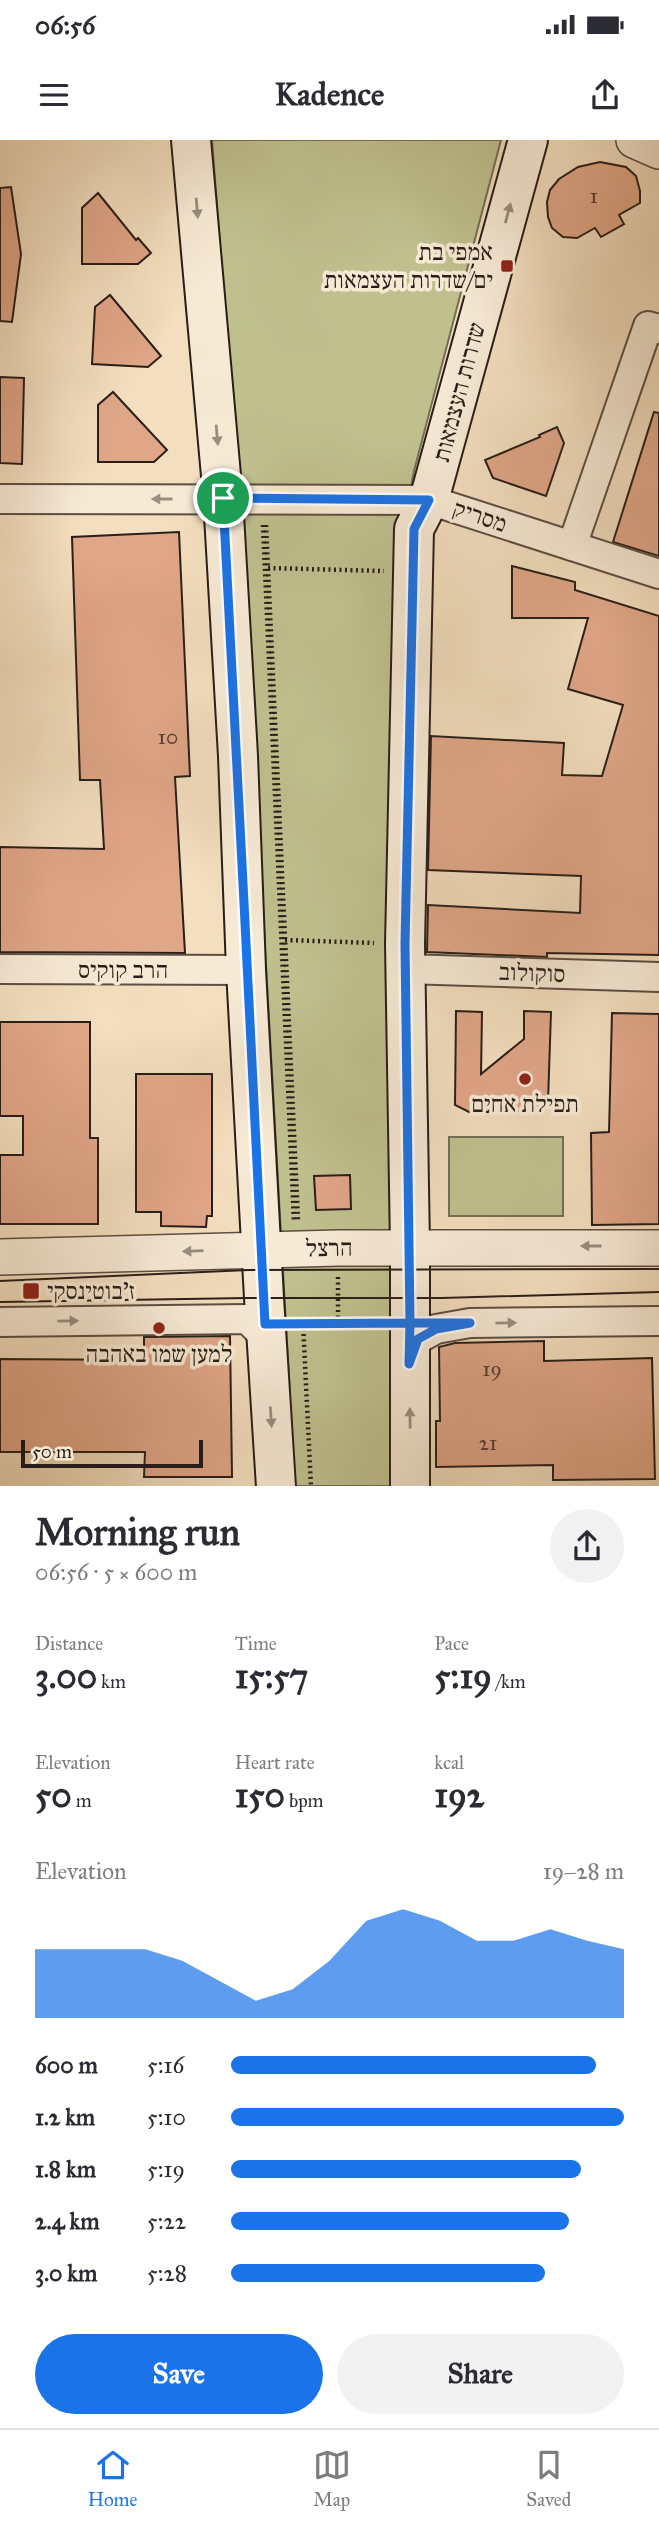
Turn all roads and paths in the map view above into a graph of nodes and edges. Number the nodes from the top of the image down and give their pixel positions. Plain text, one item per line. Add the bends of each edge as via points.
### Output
1 (191, 140) edge
2 (528, 140) edge
3 (634, 140) edge
4 (659, 151) edge
5 (659, 329) edge
6 (223, 498) junction
7 (0, 499) edge
8 (429, 500) junction
9 (572, 546) junction
10 (268, 568) junction
11 (385, 571) dead end
12 (659, 574) edge
13 (283, 940) junction
14 (393, 956) junction
15 (0, 970) edge
16 (246, 970) junction
17 (659, 977) edge
18 (296, 1228) dead end
19 (410, 1247) junction
20 (659, 1248) edge
21 (261, 1250) junction
22 (0, 1256) edge
23 (659, 1321) edge
24 (0, 1322) edge
25 (303, 1323) junction
26 (410, 1323) junction
27 (266, 1336) junction
28 (409, 1364) junction
29 (276, 1486) edge
30 (311, 1486) edge
31 (410, 1486) edge

1 -> 6 main road
8 -> 2 main road, שדרות העצמאות
3 - 4 street
5 - 9 street via 648,326
6 -> 7 street, מסריק
6 - 8 street, מסריק
6 - 16 main road
8 - 9 street, מסריק
8 - 14 main road, שדרות העצמאות via 414,529
9 - 12 street, מסריק
10 - 11 path
10 - 13 path
10 - 13 path via 264,525
13 - 14 path
13 - 18 path
14 - 17 street, סוקולוב
14 - 19 main road, שדרות העצמאות
15 - 16 street, הרב קוקיס
16 - 21 main road
20 -> 19 street, הרצל
19 - 21 street, הרצל
19 - 26 main road, שדרות העצמאות
21 -> 22 street, הרצל
21 - 27 main road
28 -> 23 street via 418,1339 436,1329 470,1323
24 -> 27 street via 247,1319
25 - 26 path
25 - 27 path
25 - 30 path
26 - 28 main road, שדרות העצמאות
27 -> 29 main road
31 -> 28 main road, שדרות העצמאות

